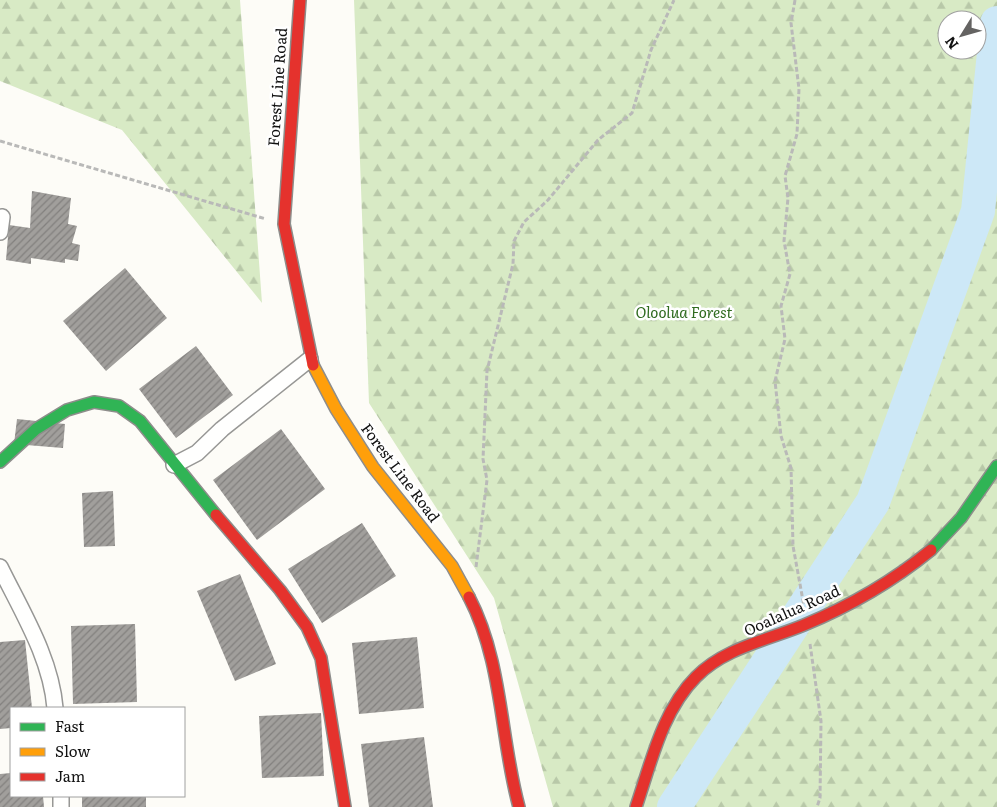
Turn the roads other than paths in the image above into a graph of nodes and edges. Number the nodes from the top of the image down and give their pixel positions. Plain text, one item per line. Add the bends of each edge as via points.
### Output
1 (300, 0) edge
2 (310, 360) junction
3 (0, 462) edge
4 (174, 465) junction
5 (997, 466) edge
6 (0, 567) edge
7 (55, 707) edge
8 (345, 807) edge
9 (518, 807) edge
10 (636, 807) edge

1 - 2 street, Forest Line Road via 284,224 310,345
2 - 4 street via 196,453
2 - 9 street, Forest Line Road via 373,467 452,566 473,604 486,635
3 - 4 street via 36,430 67,410 94,402 120,406 140,421
4 - 8 street via 280,590 307,627 321,658
5 - 10 street, Ooalalua Road via 950,532 924,557 888,582 808,624 723,657 696,676 676,702
6 - 7 street via 49,672

